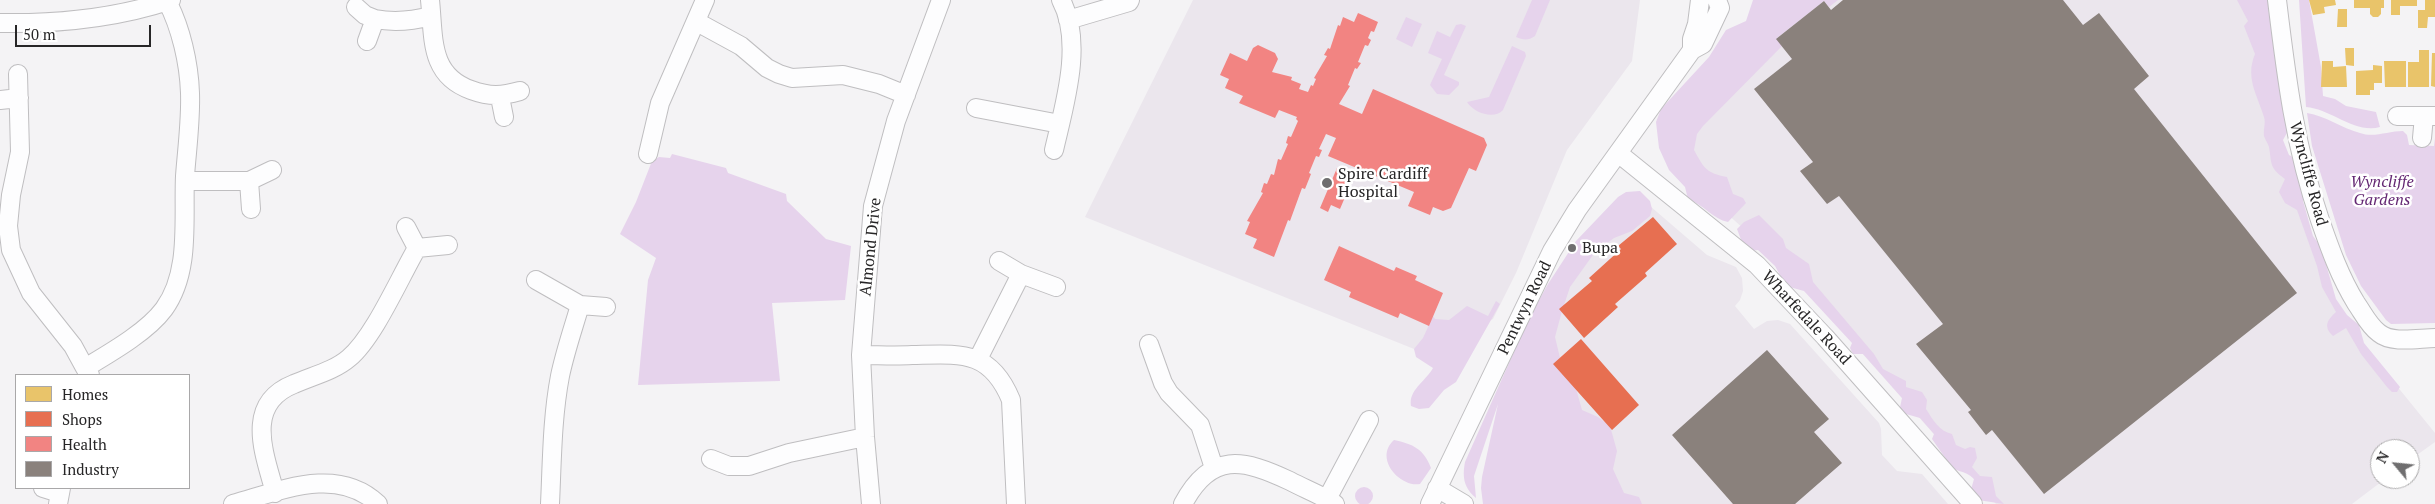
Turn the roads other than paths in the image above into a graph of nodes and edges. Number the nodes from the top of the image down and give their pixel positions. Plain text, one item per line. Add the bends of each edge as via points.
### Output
1 (705, 0) edge
2 (941, 0) edge
3 (1061, 0) edge
4 (1130, 0) edge
5 (1700, 0) edge
6 (1717, 0) edge
7 (2277, 0) edge
8 (170, 1) edge
9 (356, 7) dead end
10 (431, 8) edge
11 (375, 19) junction
12 (1068, 20) junction
13 (697, 22) junction
14 (0, 23) edge
15 (367, 41) dead end
16 (1692, 50) junction
17 (18, 74) dead end
18 (520, 91) dead end
19 (906, 95) junction
20 (500, 97) junction
21 (19, 98) junction
22 (0, 100) edge
23 (976, 108) dead end
24 (2397, 116) dead end
25 (2429, 116) edge
26 (504, 117) dead end
27 (1060, 124) junction
28 (2422, 138) dead end
29 (1054, 150) dead end
30 (1618, 153) junction
31 (648, 154) dead end
32 (272, 170) dead end
33 (185, 181) junction
34 (249, 182) junction
35 (250, 209) dead end
36 (406, 227) dead end
37 (448, 245) dead end
38 (417, 248) junction
39 (6, 251) edge
40 (999, 261) dead end
41 (1021, 274) junction
42 (536, 280) dead end
43 (1056, 287) dead end
44 (580, 305) junction
45 (606, 307) dead end
46 (2435, 338) edge
47 (1149, 344) dead end
48 (861, 355) junction
49 (978, 359) junction
50 (88, 372) edge
51 (1369, 420) dead end
52 (865, 437) junction
53 (711, 459) dead end
54 (1214, 468) junction
55 (276, 493) junction
56 (1434, 496) edge
57 (1331, 502) edge
58 (233, 504) edge
59 (378, 504) edge
60 (550, 504) edge
61 (871, 504) edge
62 (1016, 504) edge
63 (1183, 504) edge
64 (1464, 504) edge
65 (1973, 504) edge

1 - 13 street
2 - 19 street, Almond Drive
3 - 12 street
4 - 12 street
5 - 16 street, Pentwyn Road
6 - 16 street, Pentwyn Road via 1720,8 1702,44
7 - 46 street, Wyncliffe Road via 2300,157 2337,268 2363,313 2379,333 2397,339
8 - 14 street via 76,20
8 - 33 street via 185,55 190,92
9 - 11 street
10 - 11 street via 411,21
10 - 20 street via 436,54 443,72 459,86
11 - 15 street
12 - 27 street via 1071,74
13 - 19 street via 734,42 779,74 792,78 843,75
13 - 31 street via 660,103
16 - 30 street, Pentwyn Road
17 - 21 street
18 - 20 street
19 - 48 street, Almond Drive via 873,206
20 - 26 street
21 - 22 street
21 - 39 street via 20,152 11,194
23 - 27 street
24 - 25 street
25 - 28 street
27 - 29 street
30 - 56 street, Pentwyn Road via 1552,251
30 - 65 street, Wharfedale Road via 1757,266 1825,337
32 - 34 street
33 - 34 street
33 - 50 street via 185,224 174,291 163,310
34 - 35 street
36 - 38 street
37 - 38 street
38 - 55 street via 365,341 354,353 321,374 291,384 276,395 265,411 260,425
39 - 50 street via 31,293 73,346
40 - 41 street
41 - 43 street
41 - 49 street
42 - 44 street
44 - 45 street
44 - 60 street via 560,377
47 - 54 street via 1163,383 1200,426
48 - 49 street via 953,353
48 - 52 street, Almond Drive
49 - 62 street via 998,376 1011,400
51 - 57 street
52 - 53 street via 789,453 749,466 729,466
52 - 61 street, Almond Drive
54 - 57 street via 1236,464 1265,469
54 - 63 street via 1195,486
55 - 58 street
55 - 59 street via 310,483 335,482 353,488
56 - 64 street

